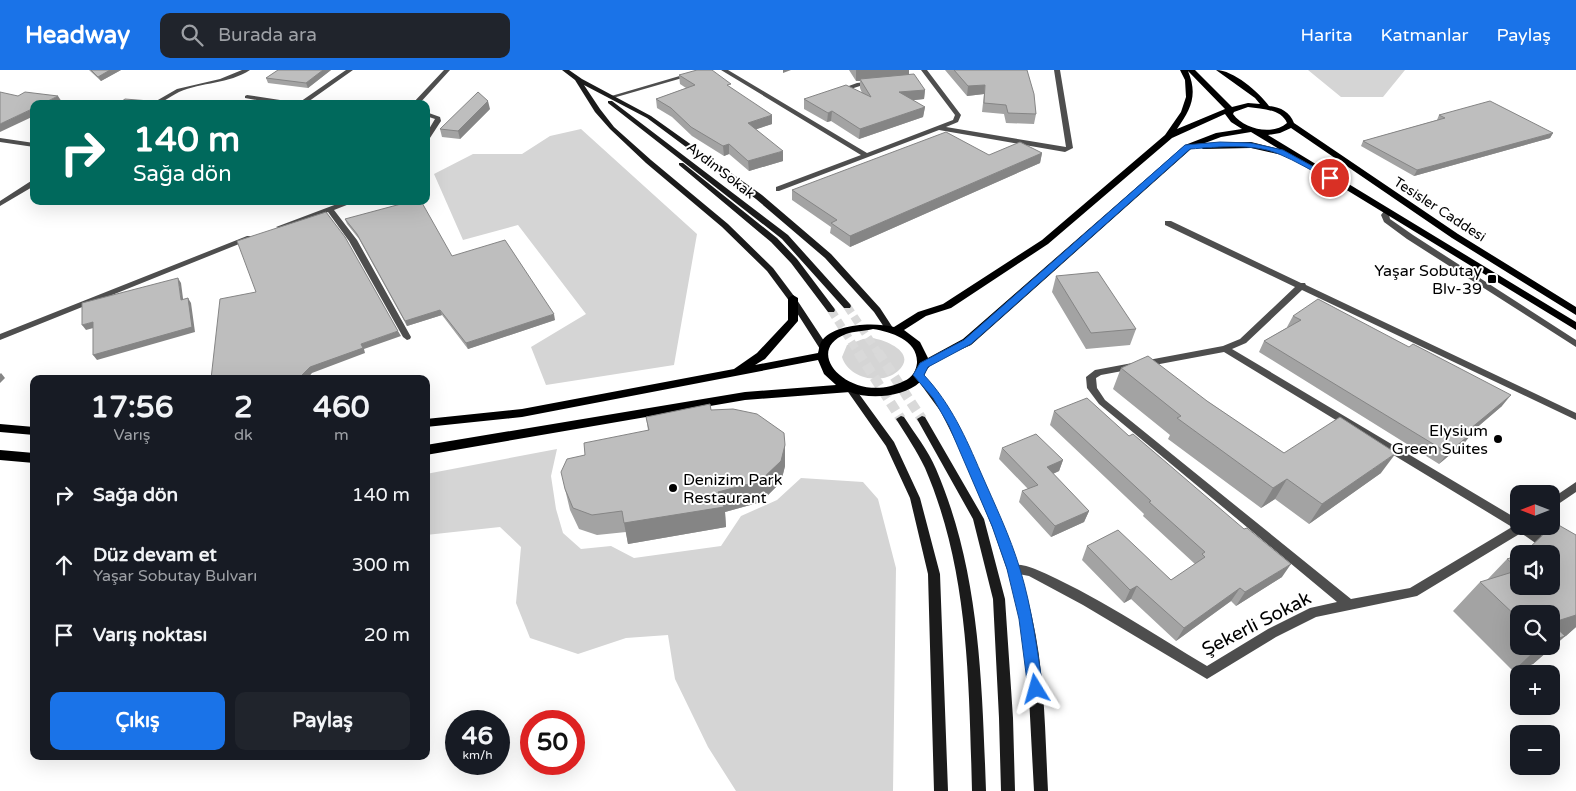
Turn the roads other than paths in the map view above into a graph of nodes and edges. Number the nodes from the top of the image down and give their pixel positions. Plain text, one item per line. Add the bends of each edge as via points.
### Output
1 (247, 70) edge
2 (350, 70) edge
3 (448, 70) edge
4 (452, 70) edge
5 (565, 70) edge
6 (707, 70) edge
7 (724, 70) edge
8 (924, 70) edge
9 (1057, 70) edge
10 (1184, 70) edge
11 (1191, 70) edge
12 (1220, 70) edge
13 (443, 76) junction
14 (576, 78) junction
15 (931, 78) junction
16 (922, 79) dead end
17 (877, 82) edge
18 (833, 93) edge
19 (247, 97) dead end
20 (611, 97) junction
21 (161, 100) edge
22 (267, 100) edge
23 (306, 100) edge
24 (419, 100) edge
25 (798, 105) dead end
26 (1266, 107) junction
27 (789, 108) junction
28 (1230, 110) junction
29 (430, 115) edge
30 (1291, 124) junction
31 (939, 128) junction
32 (1253, 130) junction
33 (430, 134) edge
34 (1169, 136) junction
35 (0, 140) edge
36 (30, 144) edge
37 (1188, 147) junction
38 (864, 154) junction
39 (1301, 160) junction
40 (30, 185) edge
41 (779, 189) dead end
42 (0, 204) edge
43 (343, 205) edge
44 (330, 210) junction
45 (1388, 212) junction
46 (1168, 223) dead end
47 (273, 230) edge
48 (254, 236) edge
49 (1302, 285) junction
50 (1529, 297) junction
51 (793, 298) junction
52 (1513, 303) junction
53 (847, 306) tunnel mouth
54 (831, 310) tunnel mouth
55 (1576, 312) edge
56 (1576, 327) edge
57 (892, 329) junction
58 (0, 337) edge
59 (408, 337) dead end
60 (1576, 344) edge
61 (1225, 349) junction
62 (822, 351) junction
63 (921, 370) junction
64 (730, 375) junction
65 (850, 388) junction
66 (1576, 417) edge
67 (901, 419) tunnel mouth
68 (922, 419) tunnel mouth
69 (430, 423) edge
70 (0, 428) edge
71 (30, 431) edge
72 (430, 449) edge
73 (0, 455) edge
74 (30, 458) edge
75 (1576, 486) edge
76 (1560, 498) edge
77 (1510, 519) edge
78 (1510, 533) edge
79 (1534, 535) edge
80 (1547, 545) edge
81 (1013, 569) junction
82 (1348, 604) junction
83 (941, 791) edge
84 (979, 791) edge
85 (1008, 791) edge
86 (1041, 791) edge

1 - 21 street via 222,80 179,90
2 - 23 street
3 - 13 street
4 - 13 street
5 - 14 main road, Aydin Sokak
6 - 20 street
7 - 27 street
8 - 15 street
9 - 31 street via 1070,148 1065,150
10 - 34 main road via 1190,89 1189,107
11 - 28 main road
12 - 26 main road via 1258,96
13 - 24 street
14 - 20 main road
14 - 51 main road via 612,128 729,228 763,261
14 - 53 main road, Aydin Sokak via 760,216 805,258
14 - 54 main road via 774,240
15 - 16 street
15 - 31 street via 958,115 956,121
17 - 18 street
19 - 22 street
20 - 57 main road via 649,117 759,197 828,256
25 - 27 street
26 - 28 main road via 1248,105
26 - 30 main road, Tesisler Caddesi via 1288,117
27 - 38 street
28 - 32 main road via 1229,114 1236,123
28 - 34 main road
29 - 33 street via 438,121
30 - 32 main road via 1274,132
30 - 55 main road, Tesisler Caddesi via 1430,220
31 - 38 street
32 - 37 main road via 1219,135
32 - 39 main road
34 - 57 main road via 1045,242 947,306
35 - 36 street
37 - 39 main road via 1251,145 1280,151
37 - 63 main road via 967,342
38 - 41 street
39 - 45 main road
40 - 42 street
43 - 44 street
44 - 47 street
44 - 59 street via 353,240
45 - 50 main road
45 - 52 street via 1385,215 1387,220 1410,237
46 - 49 street
48 - 58 street
49 - 61 street via 1243,341
49 - 66 street
50 - 52 street
50 - 56 main road
51 - 62 main road
51 - 64 main road via 793,321 761,356
52 - 60 street
57 - 62 main road via 873,326 843,330 831,337
57 - 63 main road via 916,343 922,354
61 - 77 street
61 - 82 street via 1098,372 1091,376 1092,388 1102,402
62 - 64 main road
62 - 65 main road via 822,365 828,374
63 - 65 main road via 904,386 883,392
63 - 81 main road via 955,426
64 - 69 main road via 522,413
65 - 72 main road via 744,396
65 - 83 main road via 890,445 915,498 934,574
67 - 84 main road via 930,468 956,542 970,620
68 - 85 main road via 978,519 999,598
70 - 71 main road
73 - 74 main road
75 - 76 street
78 - 82 street, Şekerli Sokak via 1413,592
79 - 80 street
81 - 82 street, Şekerli Sokak via 1031,572 1087,601 1207,672 1314,612
81 - 86 main road via 1026,619 1036,689

